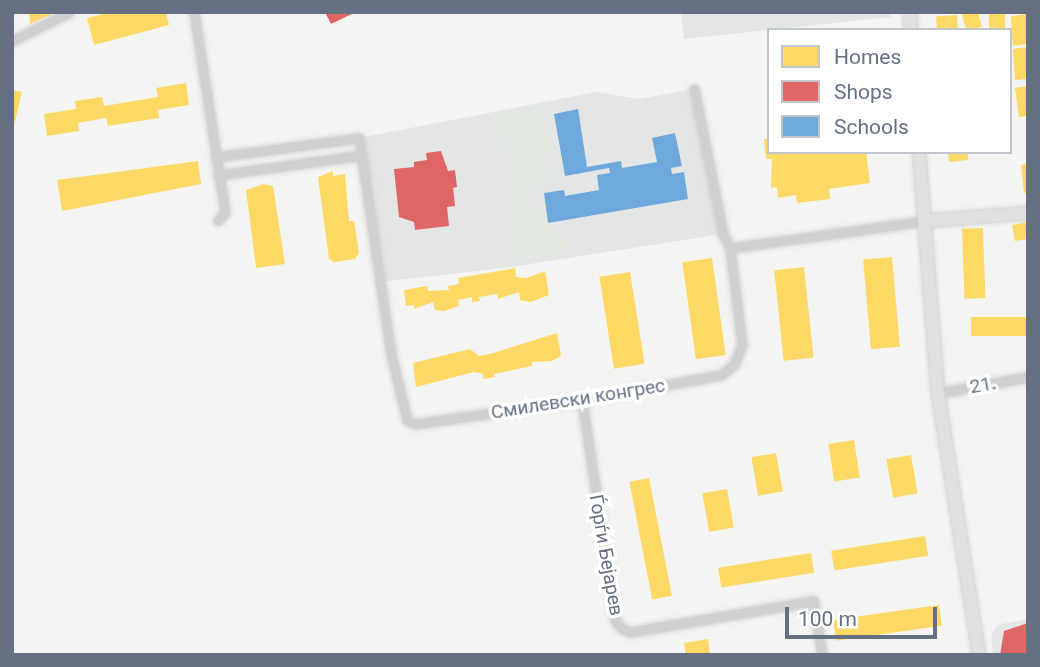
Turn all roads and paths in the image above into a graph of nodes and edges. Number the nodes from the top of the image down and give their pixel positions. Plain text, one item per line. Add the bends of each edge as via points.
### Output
1 (69, 12) edge
2 (194, 12) edge
3 (12, 41) edge
4 (694, 89) dead end
5 (919, 154) edge
6 (362, 155) junction
7 (216, 158) junction
8 (218, 176) junction
9 (1028, 213) edge
10 (218, 220) dead end
11 (925, 221) junction
12 (730, 248) junction
13 (1028, 377) edge
14 (938, 393) junction
15 (582, 400) junction
16 (822, 655) edge
17 (979, 655) edge

1 - 3 street
2 - 7 street
4 - 12 street, Смилевски конгрес via 723,234
5 - 11 street
6 - 7 street via 359,138
6 - 8 street
6 - 15 street, Смилевски конгрес via 391,354 407,420 415,424
7 - 8 street
8 - 10 street via 225,212
9 - 11 street
11 - 12 street
11 - 14 street
12 - 15 street, Смилевски конгрес via 742,345 734,364 721,375
13 - 14 street, 21.
14 - 17 street
15 - 16 street, Ѓорѓи Бејарев via 615,620 621,628 630,632 813,601

